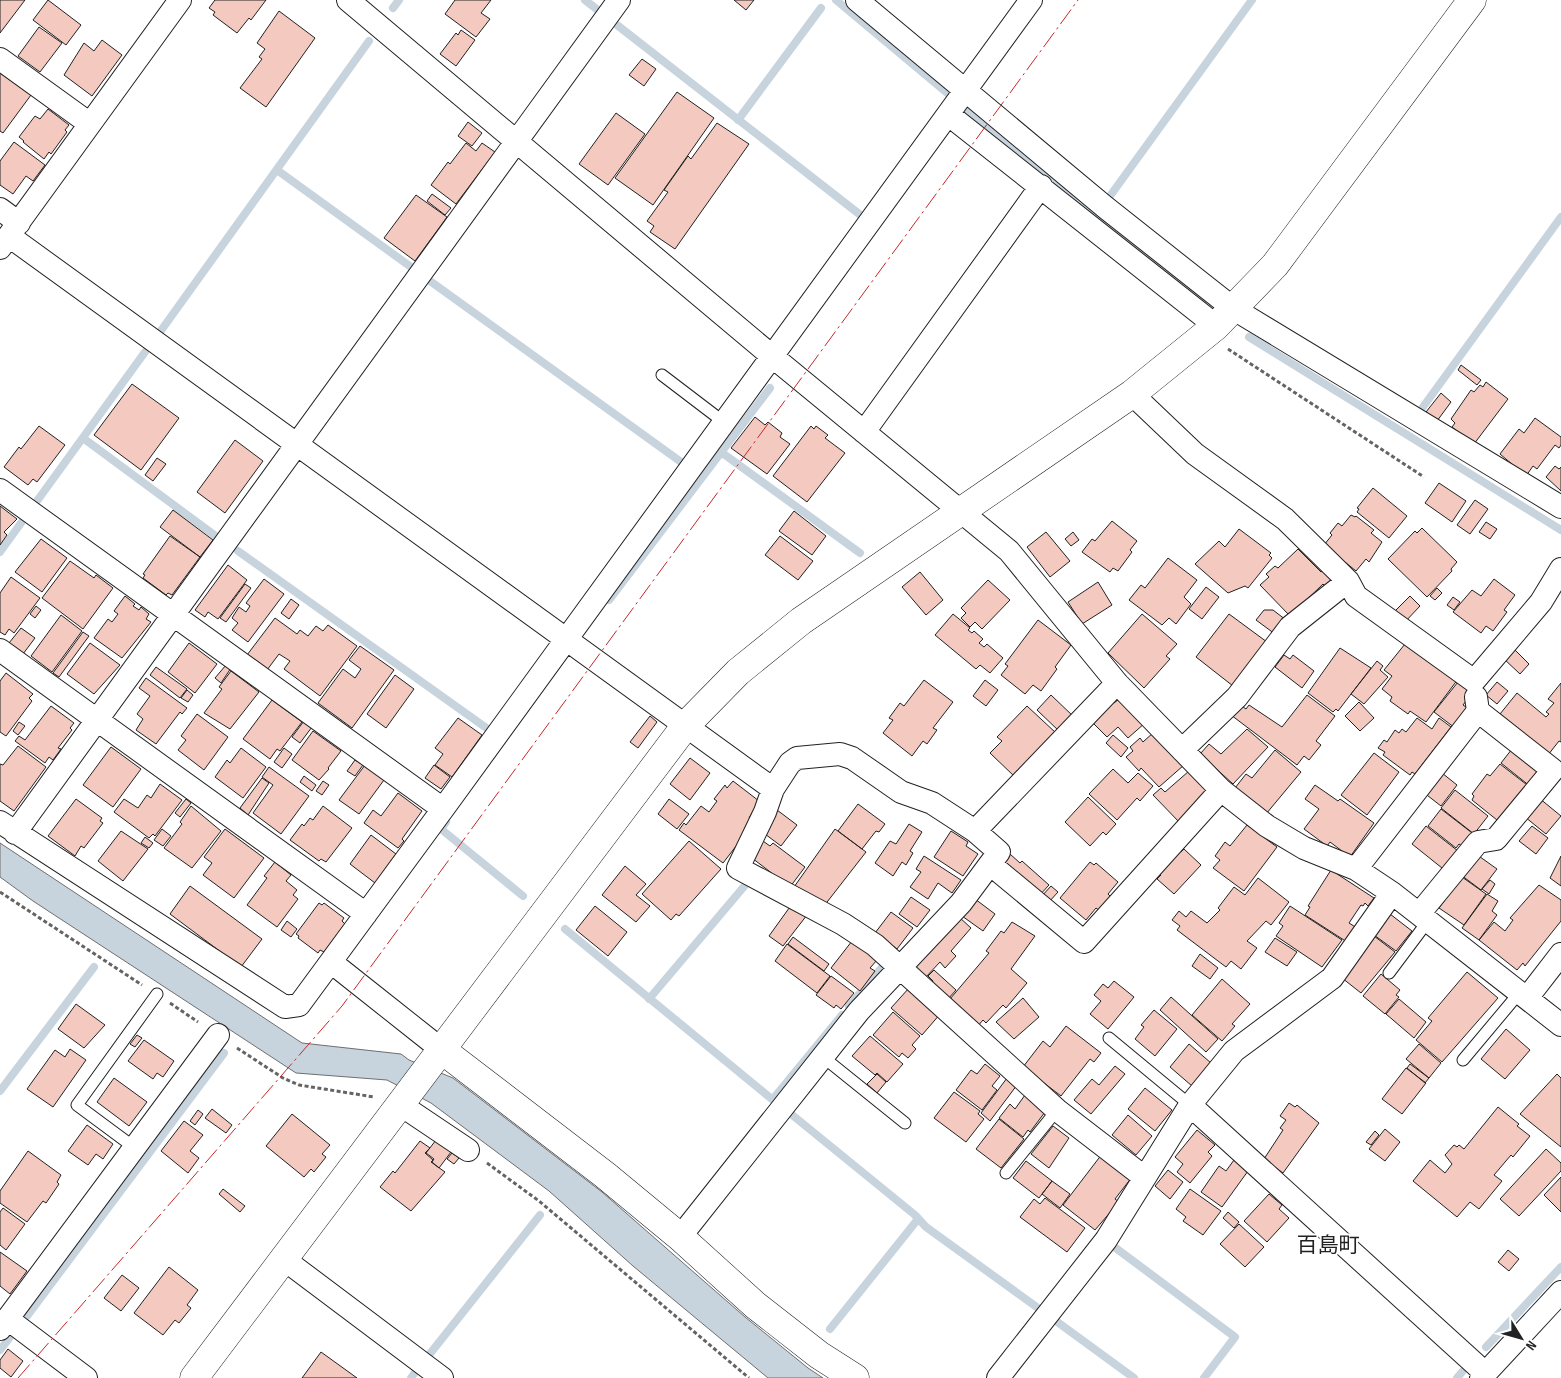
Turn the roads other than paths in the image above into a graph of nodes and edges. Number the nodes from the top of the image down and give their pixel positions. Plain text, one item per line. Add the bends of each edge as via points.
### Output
1 (180, 0) edge
2 (348, 0) edge
3 (619, 0) edge
4 (857, 0) edge
5 (1031, 0) edge
6 (1472, 0) edge
7 (0, 59) edge
8 (958, 103) junction
9 (90, 124) junction
10 (517, 142) junction
11 (1041, 186) junction
12 (0, 209) edge
13 (9, 236) edge
14 (1219, 324) junction
15 (773, 358) junction
16 (662, 376) dead end
17 (1132, 394) junction
18 (725, 423) junction
19 (864, 432) junction
20 (298, 445) junction
21 (0, 490) edge
22 (1561, 507) edge
23 (961, 511) junction
24 (1561, 570) edge
25 (1348, 581) junction
26 (175, 616) junction
27 (568, 640) junction
28 (0, 650) edge
29 (1474, 681) junction
30 (1117, 683) junction
31 (1478, 711) junction
32 (98, 721) junction
33 (686, 725) junction
34 (1182, 750) junction
35 (1557, 771) edge
36 (772, 789) junction
37 (1221, 790) junction
38 (443, 809) junction
39 (8, 828) edge
40 (974, 830) junction
41 (990, 864) junction
42 (1356, 869) junction
43 (1392, 893) junction
44 (366, 914) junction
45 (1424, 918) junction
46 (1561, 954) edge
47 (330, 962) junction
48 (900, 966) junction
49 (1388, 973) dead end
50 (157, 994) road end
51 (1523, 995) junction
52 (1561, 1025) edge
53 (218, 1035) road end
54 (1109, 1038) dead end
55 (437, 1057) junction
56 (822, 1057) junction
57 (1463, 1060) dead end
58 (401, 1105) junction
59 (1190, 1105) junction
60 (1057, 1110) junction
61 (905, 1123) dead end
62 (135, 1148) junction
63 (468, 1150) road end
64 (1006, 1173) dead end
65 (1144, 1177) junction
66 (680, 1237) junction
67 (285, 1260) junction
68 (1561, 1292) edge
69 (3, 1323) edge
70 (1484, 1376) edge
71 (86, 1378) edge
72 (194, 1378) edge
73 (442, 1378) edge
74 (855, 1378) edge
75 (998, 1378) edge

1 - 9 street
2 - 10 street
3 - 10 street
4 - 8 street
5 - 8 street
6 - 14 street via 1275,265
7 - 9 street
8 - 11 street
8 - 14 street via 1105,207
8 - 15 street
9 - 13 street
10 - 15 street
10 - 20 street
11 - 14 street
11 - 19 street
12 - 13 street
13 - 20 street
14 - 17 street
14 - 22 street
15 - 18 street
15 - 19 street
16 - 18 lane
17 - 23 street
17 - 25 street via 1195,454 1285,519
18 - 27 street
19 - 23 street
20 - 26 street
20 - 27 street
21 - 26 street
23 - 30 street via 1009,551
23 - 33 street via 801,621 738,672
24 - 29 street via 1542,602
25 - 29 street via 1356,596
25 - 34 street via 1290,627 1237,697
26 - 32 street
26 - 38 street
27 - 33 street
27 - 38 street
28 - 32 street
29 - 31 street
30 - 34 street
30 - 40 street
31 - 35 street
31 - 42 street
32 - 39 street
32 - 44 street
33 - 36 street
33 - 55 street
34 - 37 street
35 - 45 street via 1496,839 1478,842
36 - 40 street via 797,758 840,754 852,758 901,792 932,803
36 - 48 street via 765,812 738,868 843,924 876,945
37 - 41 street via 1084,942
37 - 42 street via 1267,826 1304,848
38 - 44 street
39 - 47 street via 285,1006 299,1005
40 - 41 street via 999,852
41 - 48 street via 962,903
42 - 43 street
43 - 45 street
43 - 59 street via 1332,978 1234,1051
44 - 47 street
45 - 49 lane
45 - 51 street
46 - 51 street
47 - 55 street
48 - 56 street
48 - 60 street
50 - 62 lane via 77,1105
51 - 52 street
51 - 57 lane
53 - 62 street
54 - 59 lane
55 - 58 street
55 - 66 street via 605,1175
56 - 61 lane
56 - 66 street
58 - 63 street
58 - 67 street
59 - 65 street
59 - 70 street
60 - 64 lane
60 - 65 street
62 - 69 street
65 - 75 street via 1106,1240
66 - 74 street via 755,1305 819,1355
67 - 72 street
67 - 73 street
68 - 70 street
69 - 71 street

